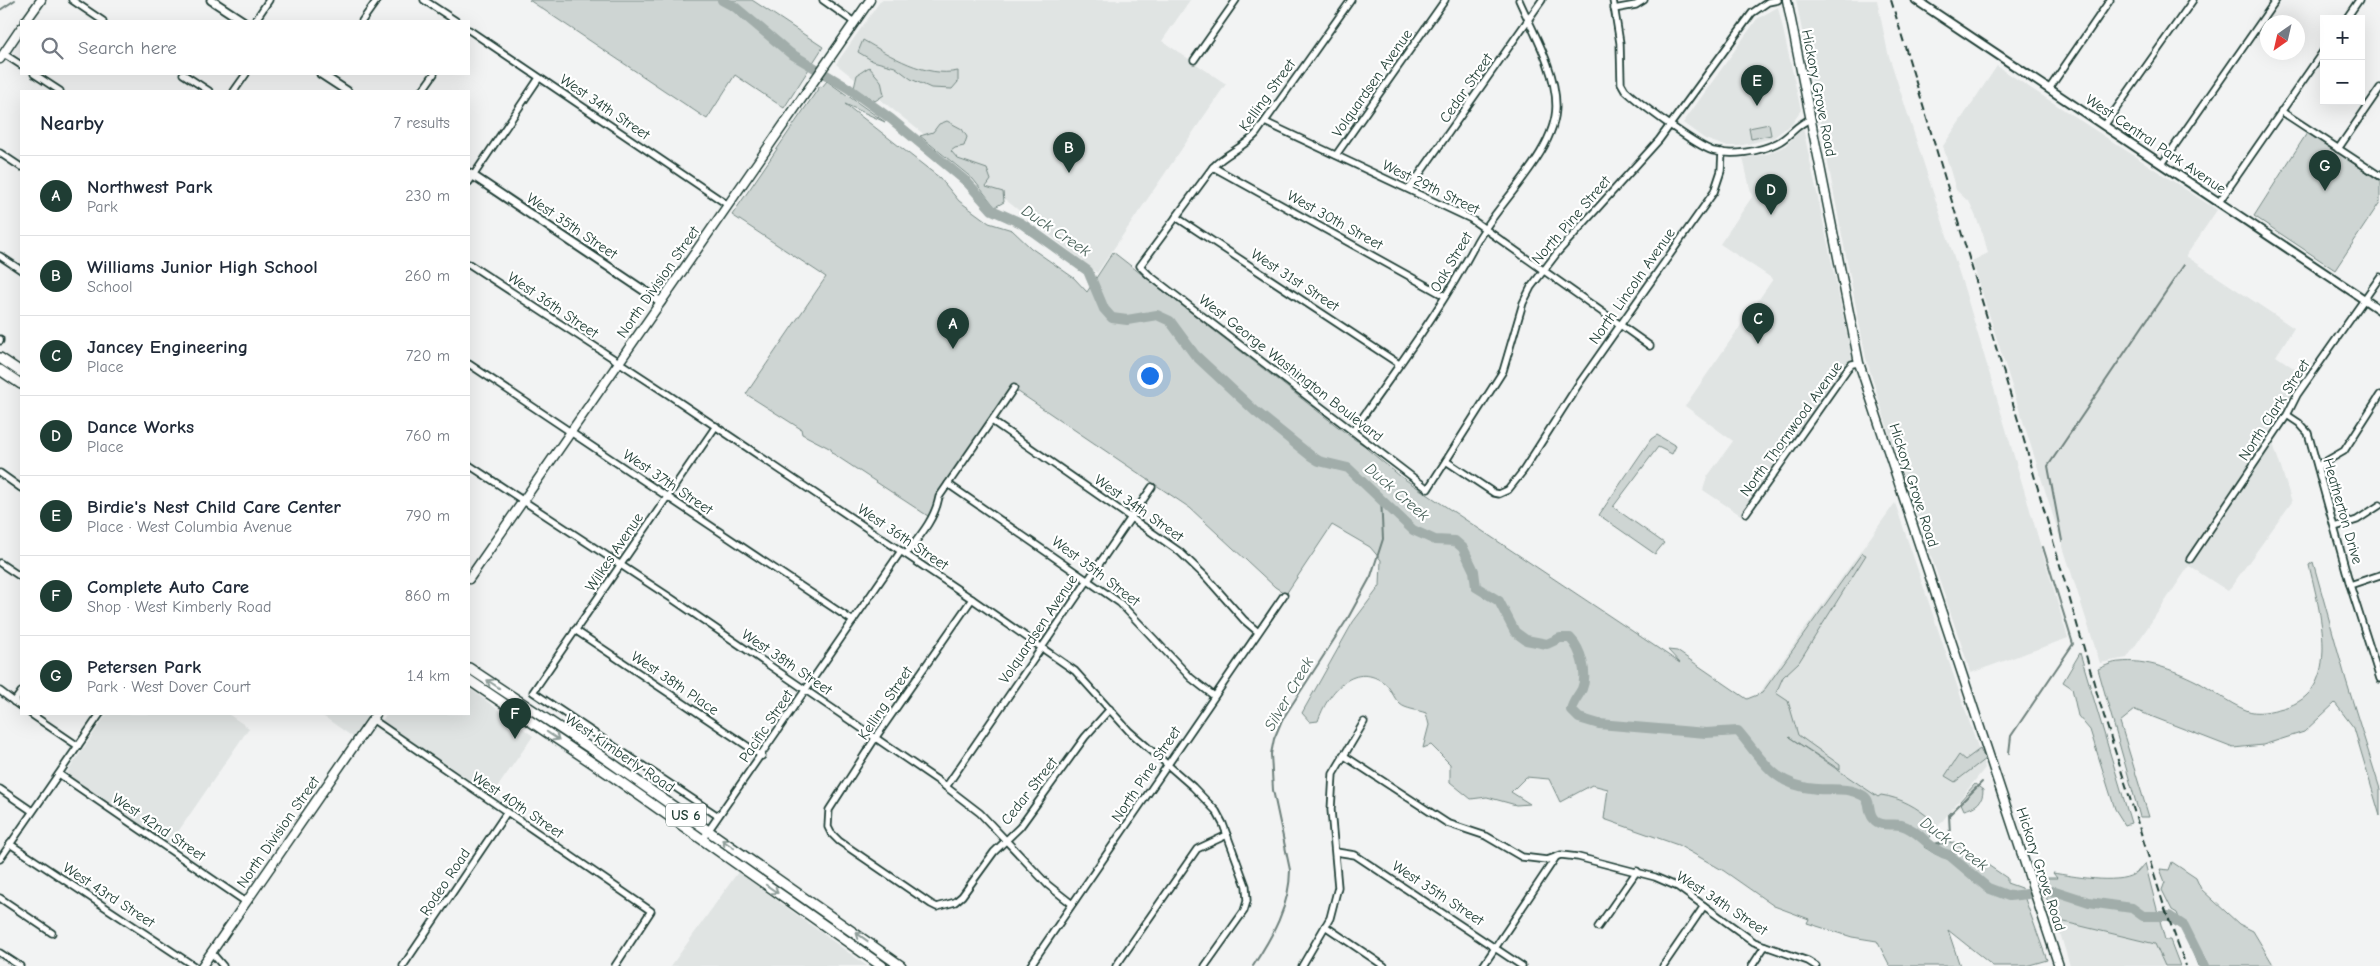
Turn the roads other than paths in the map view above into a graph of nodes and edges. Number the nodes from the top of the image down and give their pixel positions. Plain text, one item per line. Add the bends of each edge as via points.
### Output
1 (40, 0) edge
2 (72, 0) edge
3 (211, 0) edge
4 (269, 0) edge
5 (377, 0) edge
6 (424, 0) edge
7 (823, 0) edge
8 (870, 0) edge
9 (1236, 0) edge
10 (1350, 0) edge
11 (1445, 0) edge
12 (1519, 0) edge
13 (1542, 0) edge
14 (1612, 0) edge
15 (1644, 0) edge
16 (1778, 0) edge
17 (1787, 0) edge
18 (1916, 0) edge
19 (2110, 0) edge
20 (2193, 0) edge
21 (2276, 0) edge
22 (2359, 0) edge
23 (1614, 9) junction
24 (2349, 15) edge
25 (27, 20) edge
26 (102, 20) edge
27 (241, 20) edge
28 (256, 20) edge
29 (363, 20) edge
30 (454, 20) edge
31 (1528, 20) junction
32 (854, 22) junction
33 (20, 29) edge
34 (470, 31) edge
35 (2, 56) edge
36 (2320, 56) edge
37 (1194, 60) dead end
38 (20, 65) edge
39 (36, 75) edge
40 (184, 75) edge
41 (245, 75) edge
42 (324, 75) edge
43 (433, 75) edge
44 (539, 78) junction
45 (2380, 88) edge
46 (2049, 89) junction
47 (58, 90) edge
48 (207, 90) edge
49 (235, 90) edge
50 (346, 90) edge
51 (423, 90) edge
52 (2281, 110) junction
53 (1811, 119) junction
54 (1264, 122) junction
55 (1672, 124) junction
56 (2104, 126) junction
57 (2338, 148) junction
58 (1722, 152) junction
59 (0, 153) edge
60 (1336, 155) junction
61 (2162, 164) junction
62 (20, 166) edge
63 (1213, 167) junction
64 (2380, 176) edge
65 (470, 177) edge
66 (1409, 189) junction
67 (2219, 202) junction
68 (728, 205) junction
69 (1176, 217) junction
70 (1486, 229) junction
71 (0, 256) edge
72 (470, 265) edge
73 (1140, 266) joint
74 (20, 269) edge
75 (1544, 270) junction
76 (2380, 277) edge
77 (1445, 296) junction
78 (2363, 298) junction
79 (661, 302) junction
80 (2380, 310) edge
81 (1620, 325) junction
82 (1650, 346) dead end
83 (0, 358) edge
84 (619, 362) junction
85 (1859, 363) junction
86 (1399, 364) junction
87 (470, 365) edge
88 (0, 370) edge
89 (20, 371) edge
90 (20, 383) edge
91 (1014, 388) dead end
92 (2380, 395) edge
93 (2286, 415) junction
94 (992, 422) junction
95 (716, 426) junction
96 (1353, 431) junction
97 (570, 432) junction
98 (1446, 461) junction
99 (470, 466) edge
100 (2318, 466) junction
101 (0, 473) edge
102 (948, 484) junction
103 (20, 487) edge
104 (1152, 487) dead end
105 (1428, 489) joint
106 (667, 496) junction
107 (522, 501) junction
108 (2380, 506) edge
109 (1746, 513) dead end
110 (1132, 516) junction
111 (2335, 527) junction
112 (904, 553) junction
113 (2190, 559) dead end
114 (0, 563) edge
115 (620, 565) junction
116 (2380, 575) edge
117 (20, 576) edge
118 (470, 578) edge
119 (1088, 580) junction
120 (2350, 585) junction
121 (1284, 596) dead end
122 (972, 599) junction
123 (853, 621) junction
124 (575, 630) junction
125 (1258, 632) junction
126 (1042, 647) junction
127 (2380, 651) edge
128 (2372, 653) junction
129 (470, 669) edge
130 (2380, 679) edge
131 (470, 681) edge
132 (0, 690) edge
133 (805, 690) junction
134 (533, 692) joint
135 (20, 693) edge
136 (1214, 696) junction
137 (14, 702) junction
138 (20, 706) edge
139 (1110, 709) junction
140 (32, 715) edge
141 (99, 715) edge
142 (374, 716) edge
143 (1364, 722) dead end
144 (876, 738) junction
145 (78, 746) junction
146 (1343, 755) junction
147 (762, 756) junction
148 (1167, 765) junction
149 (59, 774) junction
150 (946, 787) junction
151 (0, 789) edge
152 (32, 812) junction
153 (507, 812) junction
154 (718, 816) junction
155 (709, 830) junction
156 (1227, 835) junction
157 (1006, 839) junction
158 (702, 840) junction
159 (10, 844) junction
160 (1336, 852) junction
161 (1556, 857) junction
162 (0, 859) edge
163 (1637, 871) junction
164 (0, 898) edge
165 (246, 902) junction
166 (1072, 904) junction
167 (945, 906) joint
168 (1704, 906) junction
169 (1325, 926) junction
170 (1598, 926) dead end
171 (52, 933) dead end
172 (1765, 946) junction
173 (1496, 948) junction
174 (211, 952) junction
175 (0, 953) edge
176 (20, 966) edge
177 (194, 966) edge
178 (202, 966) edge
179 (223, 966) edge
180 (403, 966) edge
181 (615, 966) edge
182 (882, 966) edge
183 (901, 966) edge
184 (1030, 966) edge
185 (1116, 966) edge
186 (1205, 966) edge
187 (1302, 966) edge
188 (1384, 966) edge
189 (1483, 966) edge
190 (1522, 966) edge
191 (1663, 966) edge
192 (1752, 966) edge
193 (1816, 966) edge
194 (2057, 966) edge

1 - 25 main road
2 - 26 street
3 - 27 street
4 - 28 street
5 - 29 street
6 - 30 street
7 - 32 street
8 - 32 main road, North Division Street
9 - 37 street
10 - 54 street, Kelling Street
11 - 60 street, Volquardsen Avenue
12 - 31 street, Oak Street
13 - 31 street, Cedar Street
14 - 23 street
15 - 23 street
16 - 55 street, North Pine Street via 1768,2 1752,13
17 - 53 main road, Hickory Grove Road
18 - 46 street, West Central Park Avenue
19 - 46 street
20 - 56 street
21 - 61 street
22 - 24 street
23 - 55 street via 1620,43 1621,84 1634,98
31 - 66 street, Cedar Street
31 - 70 street, Oak Street via 1555,88 1556,107 1550,133 1540,154
32 - 68 main road, North Division Street
33 - 35 main road
34 - 44 street, West 34th Street
35 - 38 street
36 - 52 street
39 - 47 street
40 - 48 street
41 - 49 street
42 - 50 street
43 - 51 street
44 - 65 street
44 - 68 street, West 34th Street
45 - 57 street
46 - 56 street, West Central Park Avenue
52 - 57 street
52 - 67 street
53 - 58 street via 1801,122 1778,143 1747,152
53 - 85 main road, Hickory Grove Road
54 - 60 street, West 29th Street
54 - 63 street, Kelling Street via 1247,144 1223,157
55 - 58 street via 1707,148
55 - 75 street, North Pine Street
56 - 61 street, West Central Park Avenue
57 - 64 street
58 - 81 street, North Lincoln Avenue via 1721,171 1714,192
59 - 62 street
60 - 66 street, West 29th Street
61 - 67 street, West Central Park Avenue
63 - 69 street, Kelling Street
63 - 77 street, West 30th Street
65 - 79 street, West 35th Street
66 - 70 street, West 29th Street
67 - 78 street, West Central Park Avenue
68 - 79 main road, North Division Street
69 - 73 street, Kelling Street
69 - 86 street, West 31st Street
70 - 75 street, West 29th Street
70 - 77 street, Oak Street
71 - 74 street
72 - 84 street, West 36th Street
73 - 96 street, West George Washington Boulevard
75 - 81 street, West 29th Street
75 - 98 street, North Pine Street via 1523,303 1503,370
76 - 78 street, North Clark Street
77 - 86 street, Oak Street
78 - 80 street, West Central Park Avenue
78 - 93 street, North Clark Street
79 - 84 main road, North Division Street
81 - 82 street, West 29th Street
81 - 98 street, North Lincoln Avenue via 1508,490 1494,493
83 - 89 main road
84 - 95 street, West 36th Street
84 - 97 main road, North Division Street
85 - 109 street, North Thornwood Avenue via 1848,368
85 - 194 main road, Hickory Grove Road
86 - 96 street, Oak Street
87 - 97 street, West 37th Street
88 - 90 main road
91 - 94 street, Pacific Street
92 - 100 street via 2344,451
93 - 100 street, Heatherton Drive via 2308,433
93 - 113 street, North Clark Street
94 - 102 street, Pacific Street
94 - 110 street, West 34th Street
95 - 106 street, Wilkes Avenue
95 - 112 street, West 36th Street
96 - 105 street, West George Washington Boulevard
97 - 106 street, West 37th Street
97 - 107 main road, North Division Street
98 - 105 street, North Pine Street
99 - 107 street, West 38th Street
100 - 111 street, Heatherton Drive
101 - 103 street
102 - 112 street, Pacific Street via 928,524
102 - 119 street, West 35th Street
104 - 110 street, Volquardsen Avenue
106 - 115 street, Wilkes Avenue
106 - 123 street, West 37th Street
107 - 115 street, West 38th Street
107 - 118 main road, North Division Street
108 - 111 street via 2357,520
110 - 119 street, Volquardsen Avenue
110 - 125 street, West 34th Street via 1180,552
111 - 120 street, Heatherton Drive
112 - 122 street, West 36th Street
112 - 123 street, Pacific Street
114 - 117 street
115 - 124 street, Wilkes Avenue
115 - 133 street, West 38th Street
116 - 120 street
119 - 126 street, Volquardsen Avenue
119 - 136 street, West 35th Street via 1130,612 1191,678
120 - 128 street, Heatherton Drive
121 - 125 street, North Pine Street
122 - 126 street, West 36th Street
122 - 144 street, Kelling Street
123 - 133 street, Pacific Street
124 - 134 street, Wilkes Avenue
124 - 147 street, West 38th Place
125 - 136 street, North Pine Street
126 - 139 street, West 36th Street via 1074,671
126 - 150 street, Volquardsen Avenue
127 - 128 street
128 - 130 street, Heatherton Drive
155 -> 129 main road, West Kimberly Road / US 6
131 -> 158 main road, West Kimberly Road / US 6
132 - 137 street
133 - 144 street, West 38th Street
133 - 147 street, Pacific Street
134 - 154 street, West Kimberly Road
135 - 137 street
136 - 148 street, North Pine Street
137 - 138 street
139 - 148 street, West 36th Street via 1128,731
139 - 157 street, Cedar Street via 1084,737 1020,827
140 - 145 street
141 - 145 street
142 - 153 street, West 40th Street
142 - 165 main road, North Division Street
143 - 146 street
144 - 150 street, West 38th Street
144 - 167 street, Kelling Street via 829,810 831,834 931,904
145 - 149 street
146 - 160 street via 1333,774 1331,791
146 - 161 street, West 34th Street via 1447,823 1486,836 1522,858 1547,860
147 - 154 street, Pacific Street
148 - 156 street, West 36th Street via 1216,811
148 - 166 street, North Pine Street
149 - 152 street
149 - 165 street, West 42nd Street
150 - 157 street, West 38th Street via 980,813
151 - 152 street
152 - 159 street
153 - 180 street, Rodeo Road
153 - 181 street, West 40th Street via 651,912
154 - 155 street, Pacific Street
155 - 158 street, Pacific Street
183 -> 155 main road, West Kimberly Road / US 6
156 - 185 street via 1197,849
156 - 186 street, West 36th Street via 1246,886 1247,901 1244,911
157 - 166 street, West 38th Street via 1048,885
157 - 167 street, Cedar Street via 962,896
158 -> 182 main road, West Kimberly Road / US 6
159 - 162 street
159 - 177 street, West 43rd Street
160 - 169 street via 1338,887 1335,905
160 - 173 street, West 35th Street via 1355,855
161 - 163 street, West 34th Street via 1578,857
161 - 173 street
163 - 168 street, West 34th Street via 1678,886
163 - 170 street
164 - 171 street
165 - 174 main road, North Division Street
166 - 184 street, North Pine Street
168 - 172 street, West 34th Street via 1740,934
168 - 191 street
169 - 187 street
169 - 188 street
172 - 192 street
172 - 193 street, West 34th Street
173 - 189 street
173 - 190 street, West 35th Street
174 - 178 main road, North Division Street
174 - 179 street
175 - 176 street

